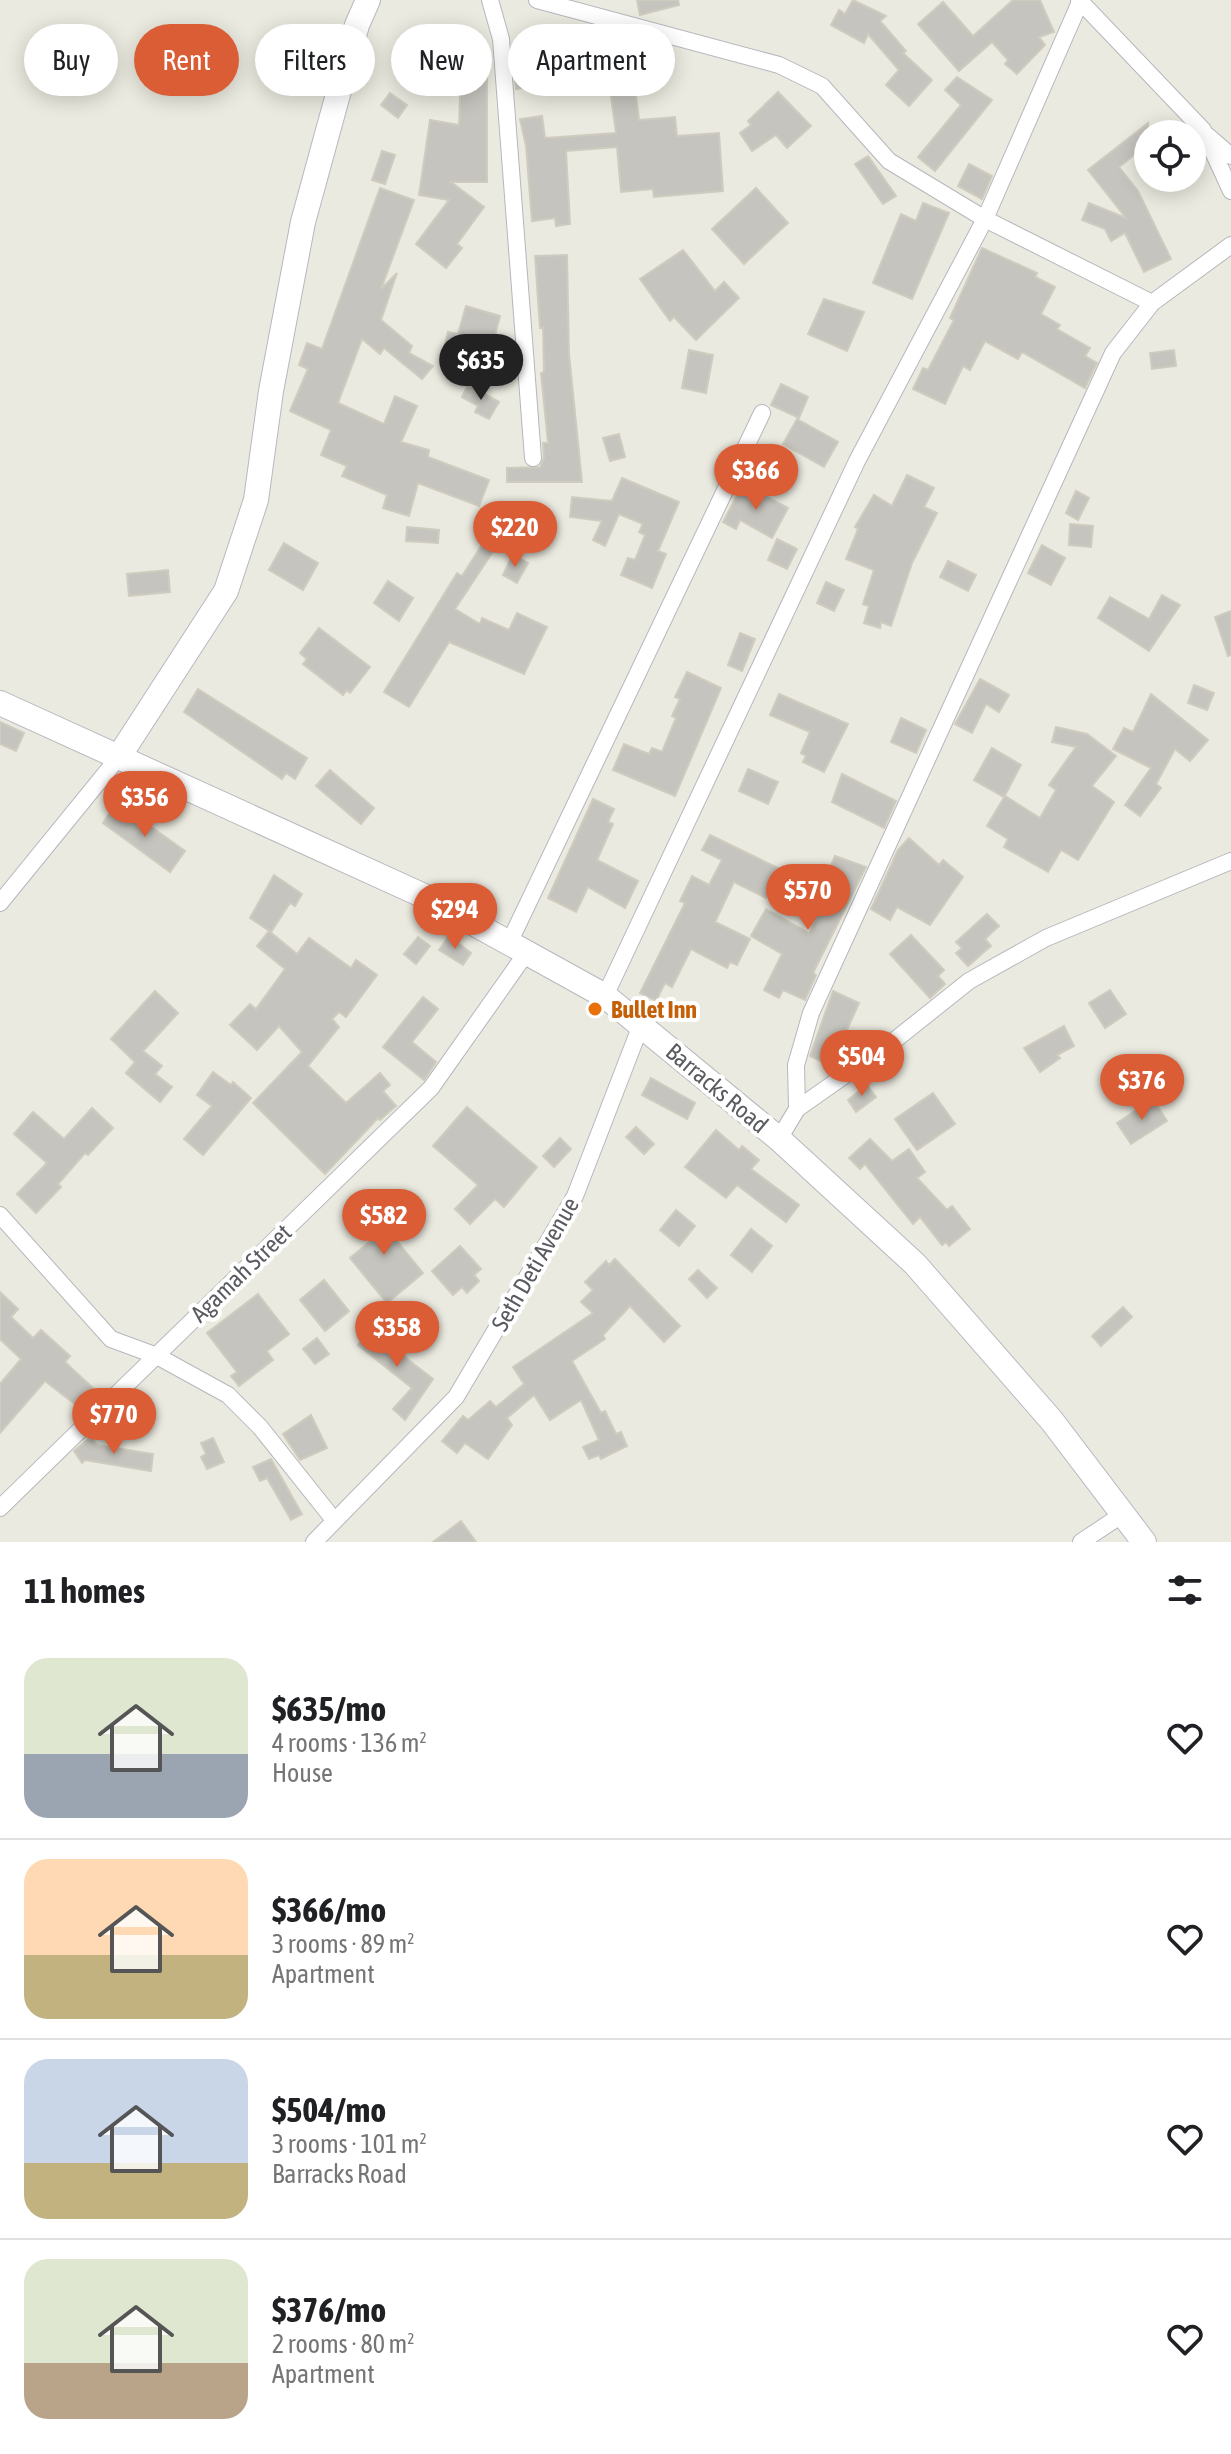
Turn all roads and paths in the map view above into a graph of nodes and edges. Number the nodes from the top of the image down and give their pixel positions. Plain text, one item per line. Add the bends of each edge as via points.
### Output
1 (368, 0) edge
2 (490, 0) edge
3 (537, 0) edge
4 (1079, 1) edge
5 (1193, 120) edge
6 (1206, 133) edge
7 (1206, 137) edge
8 (1231, 156) edge
9 (1231, 191) edge
10 (985, 219) junction
11 (1231, 245) edge
12 (1152, 303) junction
13 (762, 413) dead end
14 (533, 458) dead end
15 (0, 703) edge
16 (118, 758) junction
17 (1231, 861) edge
18 (0, 903) edge
19 (518, 947) junction
20 (605, 996) junction
21 (641, 1025) junction
22 (797, 1109) junction
23 (779, 1139) junction
24 (0, 1215) edge
25 (157, 1356) junction
26 (0, 1508) edge
27 (1123, 1514) junction
28 (334, 1520) junction
29 (314, 1542) edge
30 (1081, 1542) edge
31 (1144, 1542) edge

1 - 16 street via 303,222 251,513 226,591
2 - 14 street via 503,54
3 - 10 street via 779,65 822,86 889,161
4 - 5 street
4 - 10 street
6 - 8 street
7 - 9 street
10 - 12 street
10 - 20 street via 857,461
11 - 12 street
12 - 22 street via 1128,331 1102,377 811,1013 796,1065
13 - 19 street, Agamah Street
15 - 16 street, Barracks Road
16 - 18 street
16 - 19 street, Barracks Road via 424,896
17 - 22 street via 1120,905 969,981
19 - 20 street, Barracks Road
19 - 25 street, Agamah Street via 431,1088
20 - 21 street, Barracks Road
21 - 23 street, Barracks Road
21 - 28 street, Seth Deti Avenue via 575,1196 456,1397
22 - 23 street
23 - 27 street, Barracks Road via 915,1264 1052,1421
24 - 25 street via 111,1339
25 - 26 street, Agamah Street
25 - 28 street via 228,1395
27 - 30 street
27 - 31 street, Barracks Road
28 - 29 street, Seth Deti Avenue

